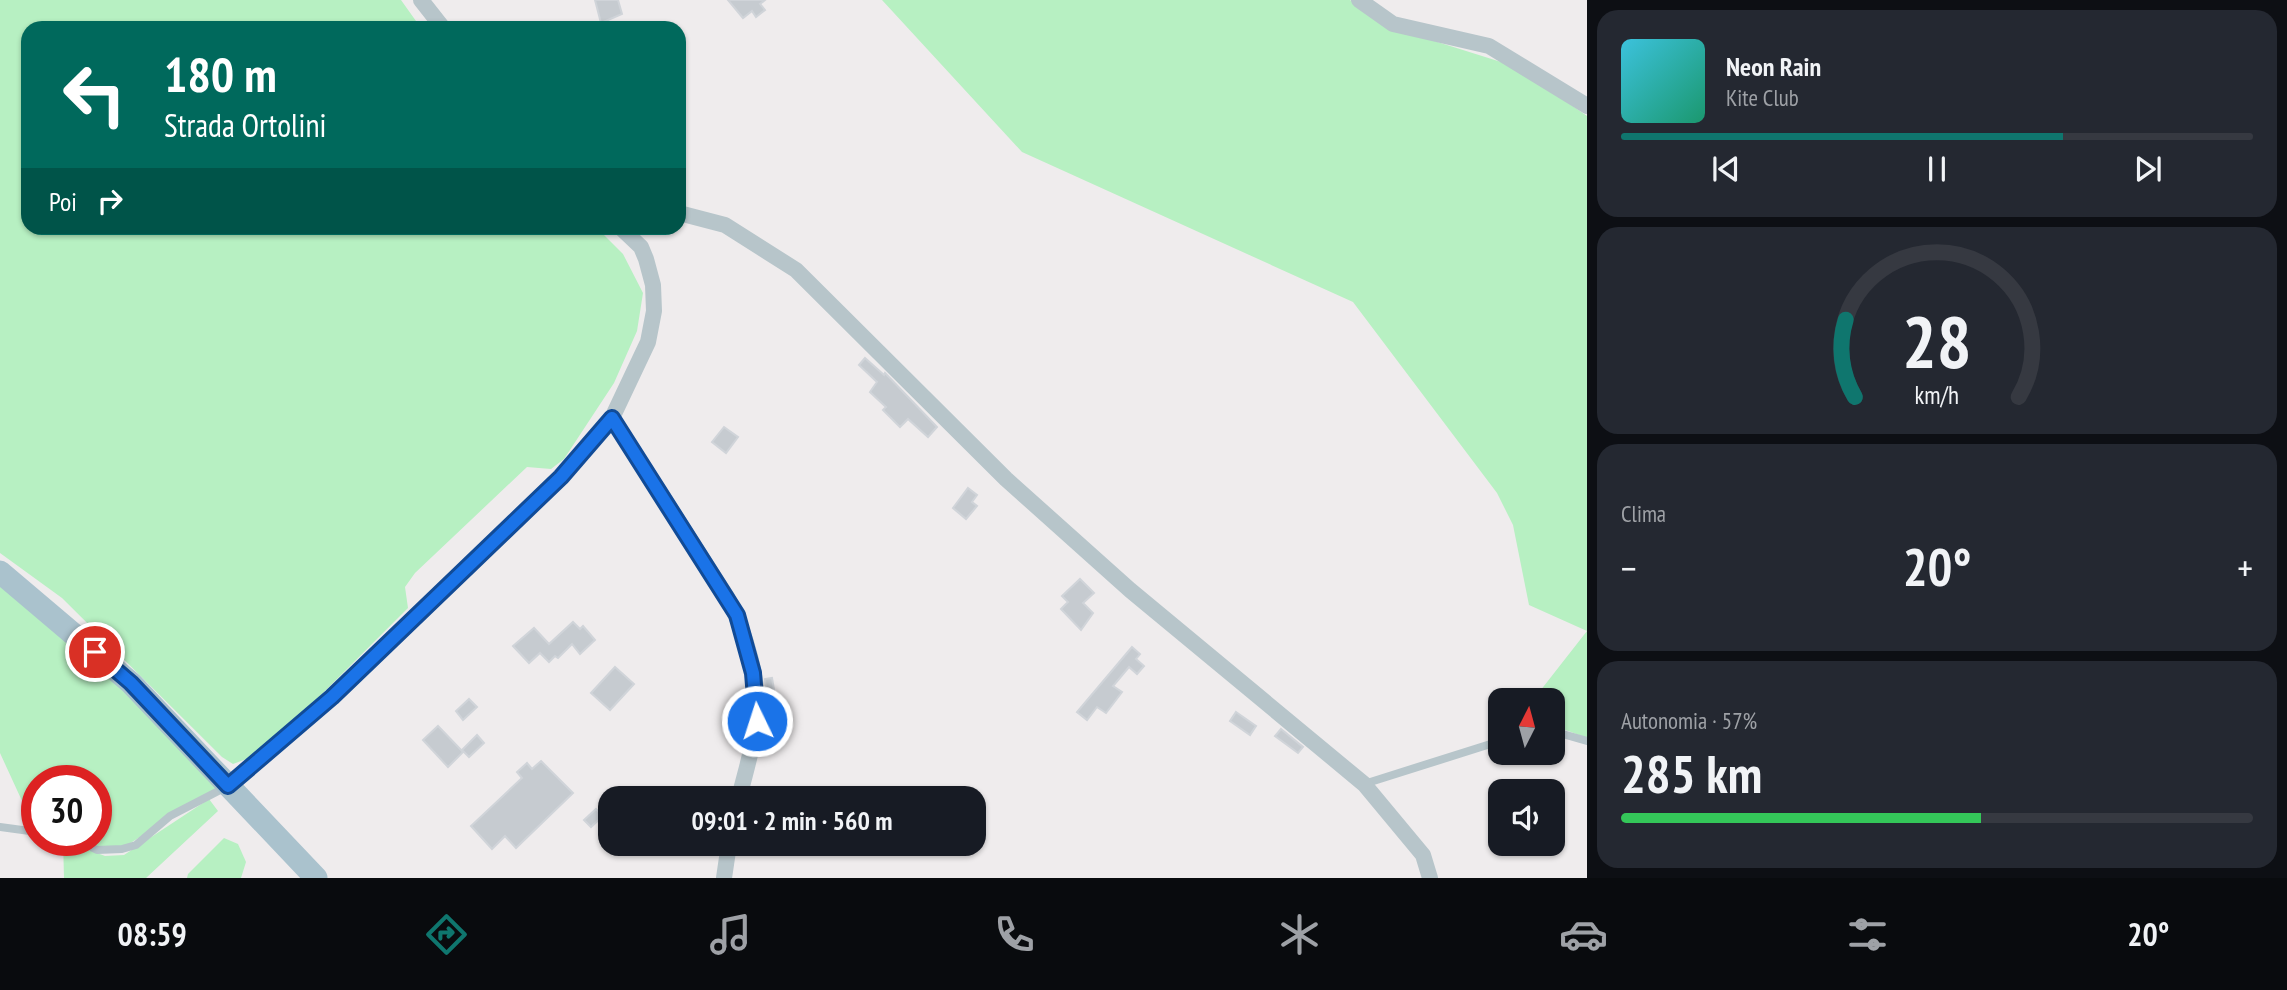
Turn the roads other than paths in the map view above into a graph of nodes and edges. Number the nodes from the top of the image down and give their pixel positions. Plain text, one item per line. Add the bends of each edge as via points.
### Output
1 (421, 0) edge
2 (1359, 0) edge
3 (438, 21) edge
4 (1587, 106) edge
5 (686, 215) edge
6 (628, 235) edge
7 (612, 418) junction
8 (0, 572) edge
9 (1565, 735) edge
10 (1587, 741) edge
11 (1488, 745) edge
12 (1364, 784) junction
13 (228, 786) junction
14 (742, 786) edge
15 (0, 827) edge
16 (21, 830) edge
17 (112, 849) edge
18 (727, 856) edge
19 (316, 878) edge
20 (724, 878) edge
21 (1430, 878) edge

1 - 3 street
2 - 4 street via 1393,24 1489,46
5 - 12 street via 724,225 796,271 1006,479 1130,590
6 - 7 street via 646,259 654,312 648,342
7 - 13 street via 561,477 332,697
7 - 14 street via 737,615 755,687 757,721
8 - 13 main road via 131,683
9 - 10 lane
11 - 12 lane
12 - 21 street via 1423,855
13 - 17 lane via 170,816 136,845
13 - 19 main road
15 - 16 lane
18 - 20 street

